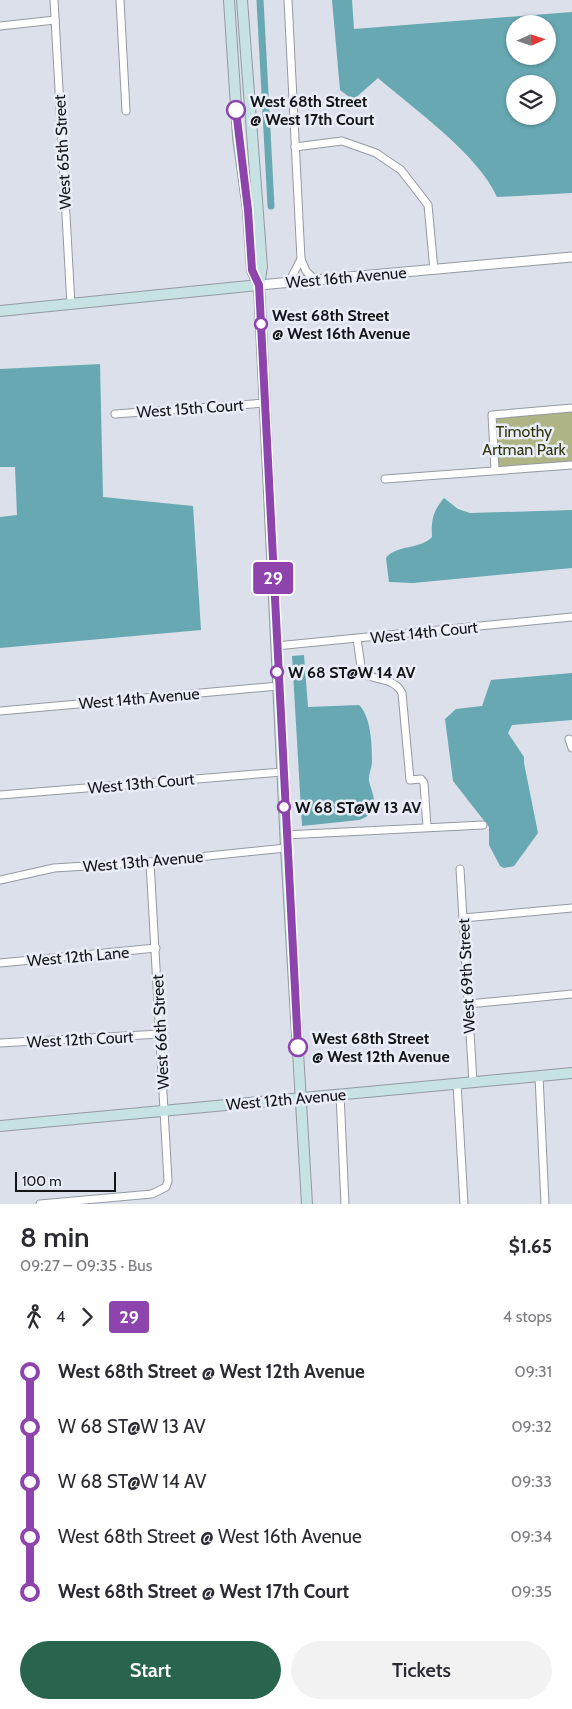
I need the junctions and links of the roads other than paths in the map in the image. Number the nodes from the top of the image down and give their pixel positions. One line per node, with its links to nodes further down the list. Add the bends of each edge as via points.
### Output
1 (54, 0): 6 (street, West 65th Street)
2 (120, 0): 8 (street)
3 (229, 0): 15 (main road, via 238,137 252,270)
4 (242, 0): 15 (main road, via 262,268)
5 (288, 0): 9 (street)
6 (55, 20): 7 (street); 16 (street, West 65th Street)
7 (0, 26)
8 (126, 111)
9 (295, 146): 11 (street); 12 (street, via 342,141 376,153 401,170 428,205)
10 (572, 256): 12 (street, West 16th Avenue)
11 (301, 259): 13 (street); 14 (street)
12 (434, 270): 13 (street, West 16th Avenue)
13 (315, 280): 14 (street, West 16th Avenue)
14 (289, 282): 15 (street, West 16th Avenue)
15 (259, 285): 16 (main road, West 16th Avenue); 18 (main road)
16 (71, 305): 17 (main road, West 16th Avenue)
17 (0, 311)
18 (265, 402): 20 (street, West 15th Court); 26 (main road)
19 (572, 408): 22 (street, via 492,415)
20 (115, 414)
21 (572, 465): 22 (street)
22 (495, 470): 23 (street)
23 (385, 479)
24 (572, 617): 25 (street, West 14th Court)
25 (357, 639): 26 (street, West 14th Court); 34 (street, via 362,673 393,682 402,694 410,780 424,783)
26 (276, 646): 27 (main road)
27 (278, 686): 28 (street, West 14th Avenue); 31 (main road)
28 (0, 711)
29 (569, 739): 30 (street)
30 (572, 748)
31 (282, 772): 32 (street, West 13th Court); 35 (main road)
32 (0, 795)
33 (483, 825): 34 (street)
34 (427, 827): 35 (street)
35 (285, 835): 36 (main road)
36 (286, 848): 37 (street, West 13th Avenue); 53 (main road)
37 (150, 862): 39 (street, West 13th Avenue, via 54,868); 42 (street, West 66th Street)
38 (460, 869): 41 (street, West 69th Street)
39 (0, 880)
40 (572, 908): 41 (street)
41 (463, 918): 45 (street, West 69th Street)
42 (156, 948): 43 (street, West 12th Lane); 46 (street, West 66th Street)
43 (0, 963)
44 (572, 994): 45 (street)
45 (468, 1004): 50 (street, West 69th Street)
46 (160, 1034): 47 (street, West 12th Court); 54 (street, West 66th Street)
47 (0, 1043)
48 (572, 1073): 49 (main road, West 12th Avenue)
49 (539, 1076): 50 (main road, West 12th Avenue); 60 (street)
50 (473, 1082): 51 (main road, West 12th Avenue)
51 (457, 1083): 52 (main road, West 12th Avenue); 59 (street)
52 (340, 1094): 53 (main road, West 12th Avenue); 58 (street)
53 (301, 1098): 54 (main road, West 12th Avenue); 57 (main road)
54 (164, 1110): 55 (main road, West 12th Avenue); 56 (street, West 66th Street, via 166,1187 152,1194)
55 (0, 1126)
56 (40, 1204)
57 (307, 1204)
58 (345, 1204)
59 (464, 1204)
60 (545, 1204)

